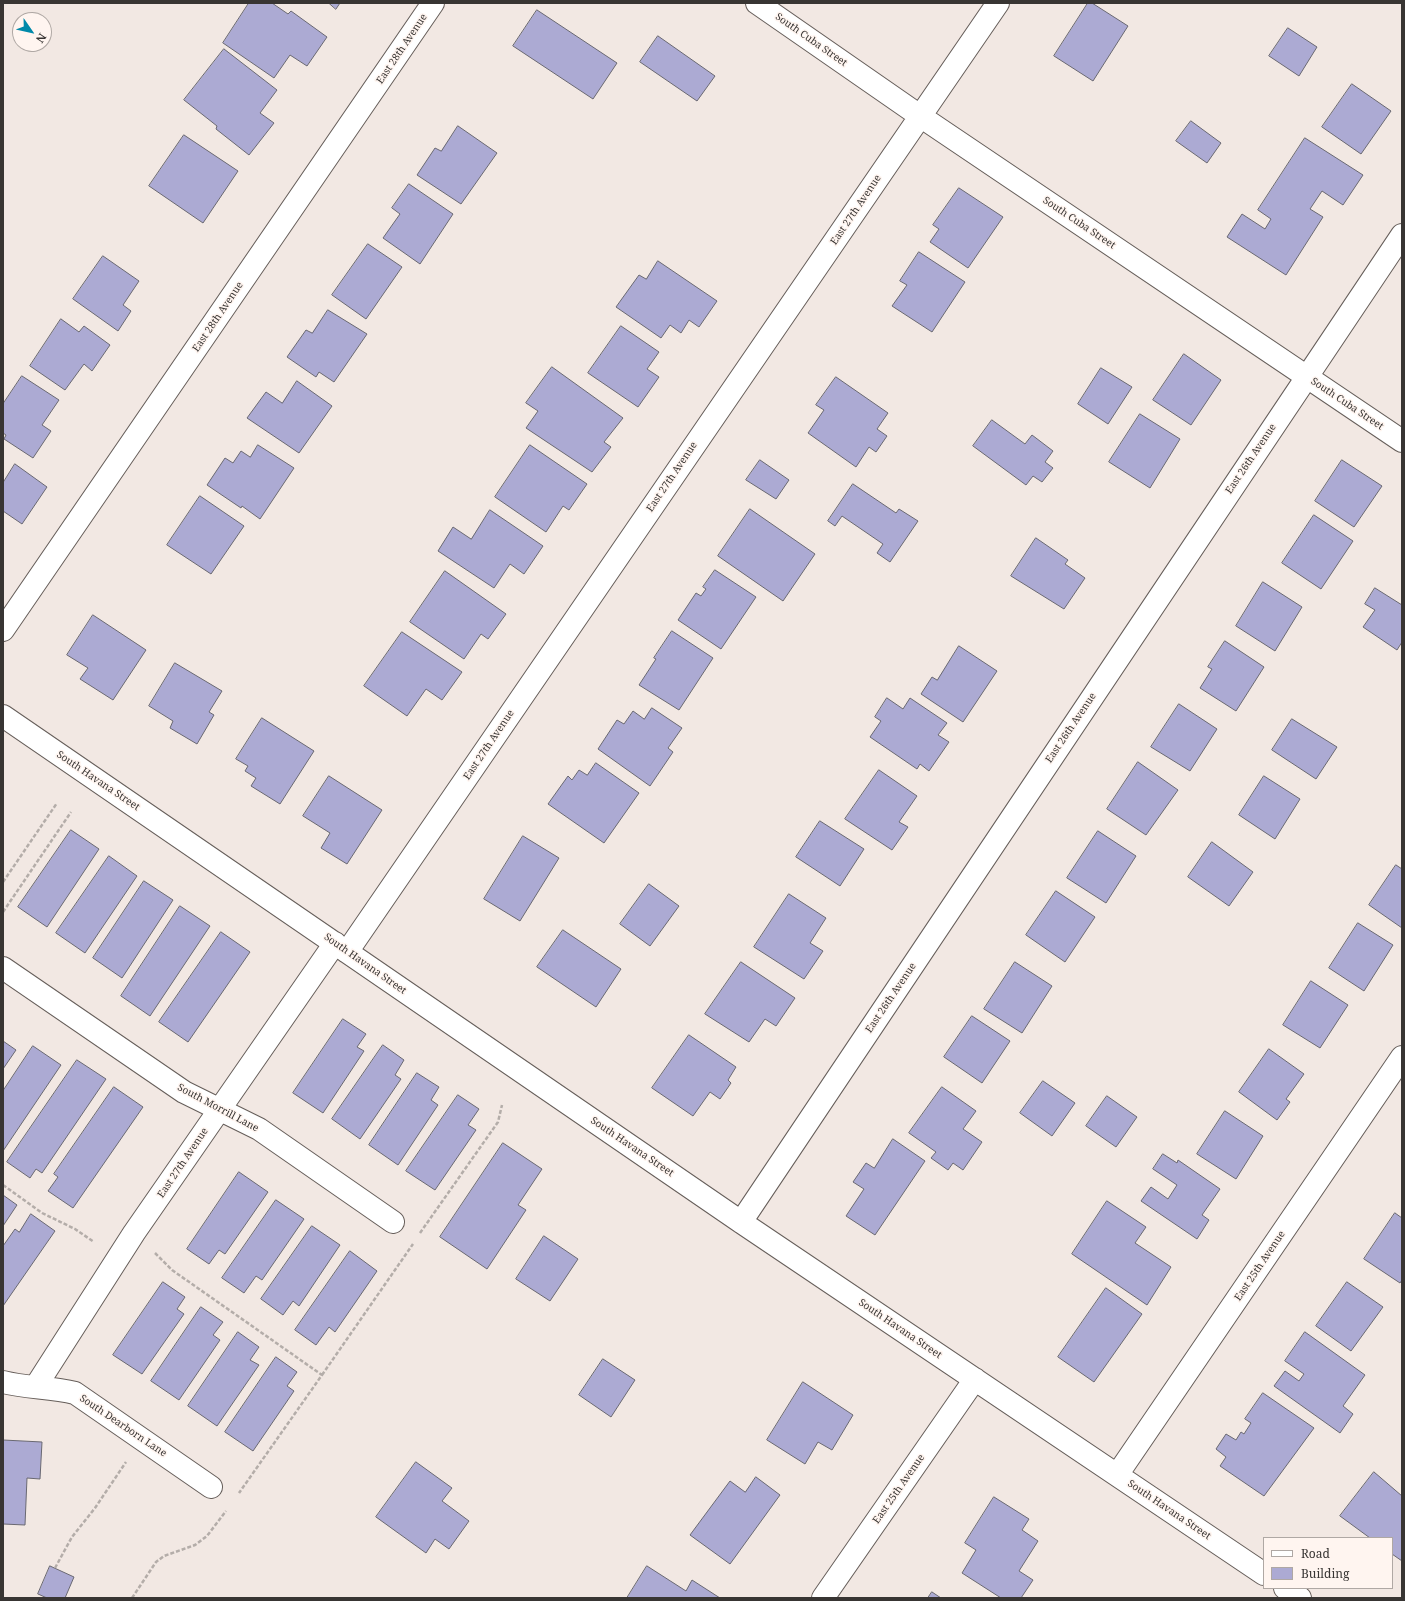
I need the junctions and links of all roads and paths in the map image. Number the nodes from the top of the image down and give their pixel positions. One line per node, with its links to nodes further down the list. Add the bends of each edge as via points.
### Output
1 (433, 3): 8 (street, East 28th Avenue)
2 (756, 3): 4 (street, South Cuba Street)
3 (998, 3): 4 (street, East 27th Avenue)
4 (920, 116): 6 (street, South Cuba Street); 14 (street, East 27th Avenue)
5 (1402, 235): 6 (street, East 26th Avenue)
6 (1306, 376): 7 (street, South Cuba Street); 20 (street, East 26th Avenue)
7 (1402, 441)
8 (3, 630)
9 (3, 716): 14 (street, South Havana Street)
10 (57, 803): 12 (path)
11 (71, 812): 13 (path)
12 (3, 882)
13 (3, 912)
14 (341, 947): 17 (street, East 27th Avenue); 20 (street, South Havana Street)
15 (3, 968): 17 (street, South Morrill Lane, via 184,1092)
16 (1402, 1057): 27 (street, East 25th Avenue)
17 (220, 1108): 19 (street, South Morrill Lane, via 259,1129); 21 (street, East 27th Avenue)
18 (3, 1186): 22 (path, via 42,1213 75,1229)
19 (393, 1222)
20 (741, 1222): 23 (street, South Havana Street)
21 (134, 1233): 22 (street, East 27th Avenue); 29 (path, via 172,1270 322,1375)
22 (117, 1259): 25 (street, East 27th Avenue)
23 (975, 1379): 27 (street, South Havana Street); 35 (street, East 25th Avenue)
24 (3, 1382): 25 (street, South Dearborn Lane)
25 (36, 1386): 26 (street, South Dearborn Lane, via 75,1393)
26 (142, 1438): 28 (street, South Dearborn Lane); 31 (path, via 95,1508 72,1537)
27 (1117, 1475): 32 (street, South Havana Street)
28 (211, 1486)
29 (237, 1495)
30 (229, 1508): 34 (path, via 207,1536 156,1562)
31 (55, 1568)
32 (1263, 1573)
33 (1286, 1589): 36 (street)
34 (132, 1598)
35 (822, 1598)
36 (1300, 1598)

